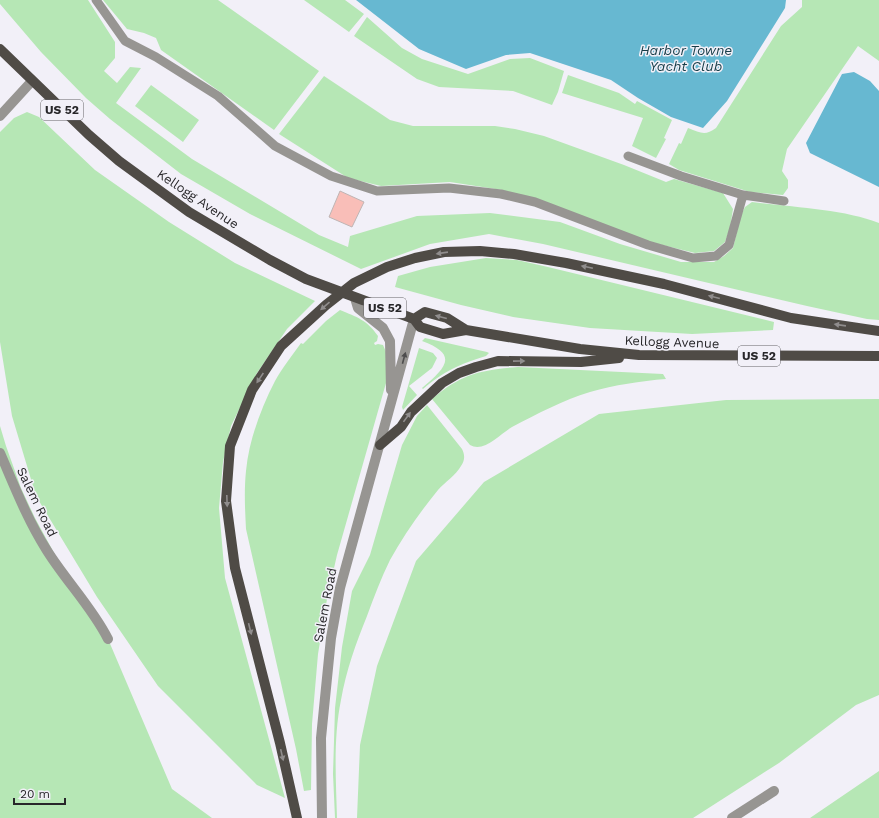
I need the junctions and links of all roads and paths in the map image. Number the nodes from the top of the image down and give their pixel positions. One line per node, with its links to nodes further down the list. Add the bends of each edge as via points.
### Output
1 (96, 0): 6 (lane, via 125,41 156,57 218,96 275,146 331,176 377,191 449,188 501,194 535,202 648,245 693,258 716,256 729,245)
2 (0, 49): 3 (main road, Kellogg Avenue / US 52)
3 (32, 81): 4 (street); 8 (main road, Kellogg Avenue / US 52, via 119,161 189,212 306,279)
4 (0, 116)
5 (628, 156): 6 (lane)
6 (743, 195): 7 (lane)
7 (784, 201)
8 (355, 298): 9 (main road, Kellogg Avenue / US 52); 14 (street, Salem Road, via 358,308 383,328 390,341)
9 (414, 319): 10 (main road, Kellogg Avenue / US 52, via 420,327 443,334); 10 (main road, Kellogg Avenue / US 52, one-way to 9, via 447,318 425,312); 14 (street, Salem Road, one-way to 9)
10 (466, 330): 12 (main road, Kellogg Avenue / US 52, via 580,349)
11 (879, 331): 19 (main road, one-way to 19, via 791,318 664,284 566,263 480,251 444,252 387,267 354,283 326,305 281,346 252,390 230,446 226,501 235,568)
12 (639, 355): 13 (main road, Kellogg Avenue / US 52); 15 (main road, one-way to 12, via 442,383 476,366 498,361 581,362)
13 (879, 356)
14 (392, 402): 15 (street, Salem Road)
15 (380, 445): 20 (street, Salem Road, via 340,588 331,638 320,738)
16 (0, 453): 17 (street, Salem Road, via 45,548 101,625)
17 (108, 639)
18 (774, 791): 21 (street)
19 (297, 818)
20 (322, 818)
21 (732, 818)

